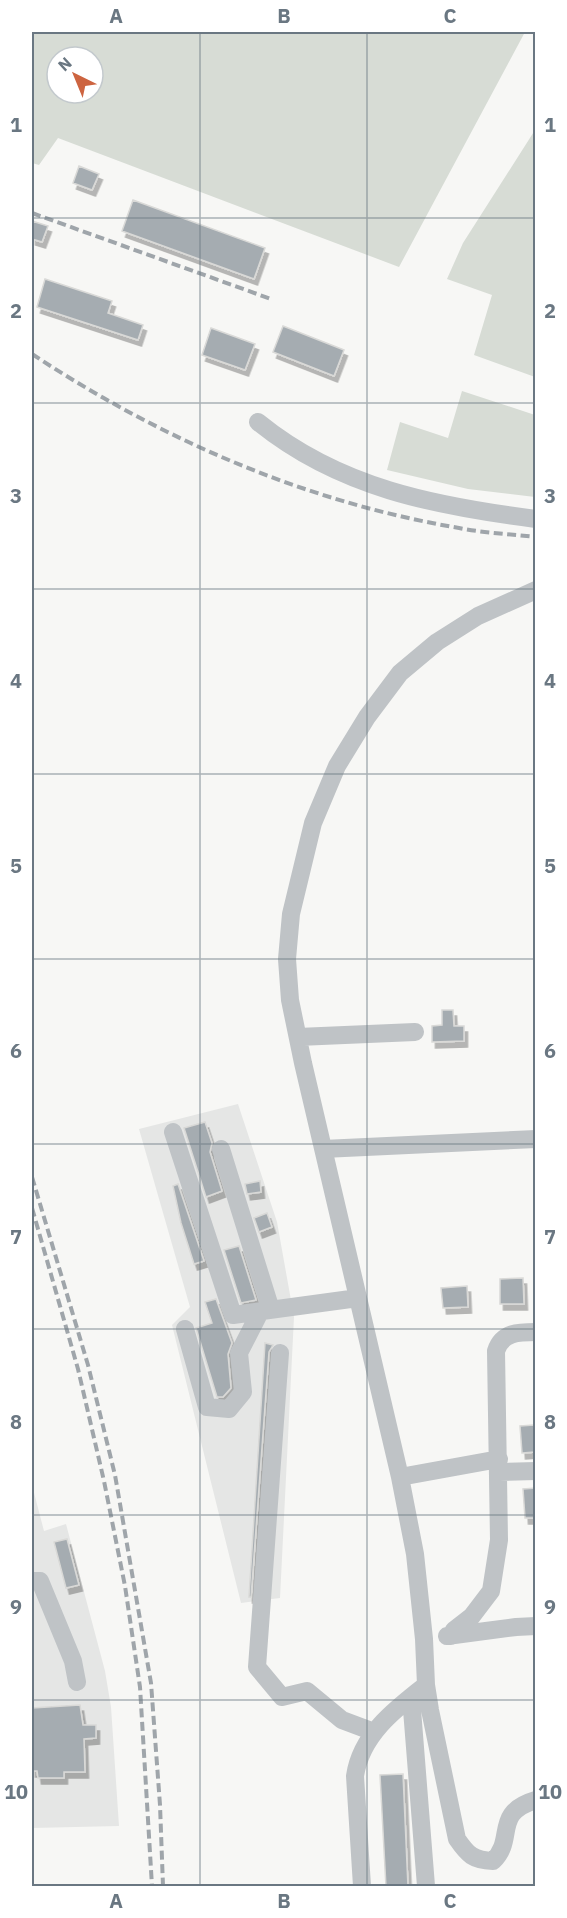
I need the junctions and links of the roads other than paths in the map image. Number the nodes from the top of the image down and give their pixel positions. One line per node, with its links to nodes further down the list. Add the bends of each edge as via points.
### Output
1 (258, 422): 2 (street, via 307,456 404,496)
2 (536, 519)
3 (536, 590): 5 (street, via 478,616 437,642 400,673 337,766 313,823 291,914 287,959)
4 (415, 1032): 5 (street)
5 (298, 1037): 9 (street)
6 (173, 1132): 11 (street, via 232,1315)
7 (536, 1139): 9 (street)
8 (221, 1149): 11 (street)
9 (323, 1149): 10 (street)
10 (358, 1298): 11 (street); 17 (street)
11 (266, 1311): 12 (street, via 239,1353 243,1392 229,1409 207,1407)
12 (185, 1329)
13 (536, 1332): 15 (street, via 515,1333 503,1339 496,1351)
14 (280, 1353): 25 (street, via 257,1667 282,1697 307,1691 342,1720)
15 (499, 1465): 16 (street); 17 (street); 20 (street, via 499,1540 491,1591)
16 (536, 1471)
17 (400, 1477): 21 (street, via 415,1554)
18 (32, 1581): 22 (street, via 40,1581 74,1661)
19 (536, 1626): 20 (street)
20 (451, 1636): 21 (street)
21 (424, 1639): 23 (street)
22 (77, 1682)
23 (426, 1685): 24 (street); 26 (street, via 457,1839 465,1851 477,1860 493,1862 501,1853 509,1817)
24 (411, 1696): 25 (street); 28 (street)
25 (374, 1732): 27 (street, via 358,1759 355,1776)
26 (528, 1803)
27 (362, 1887)
28 (426, 1887)

